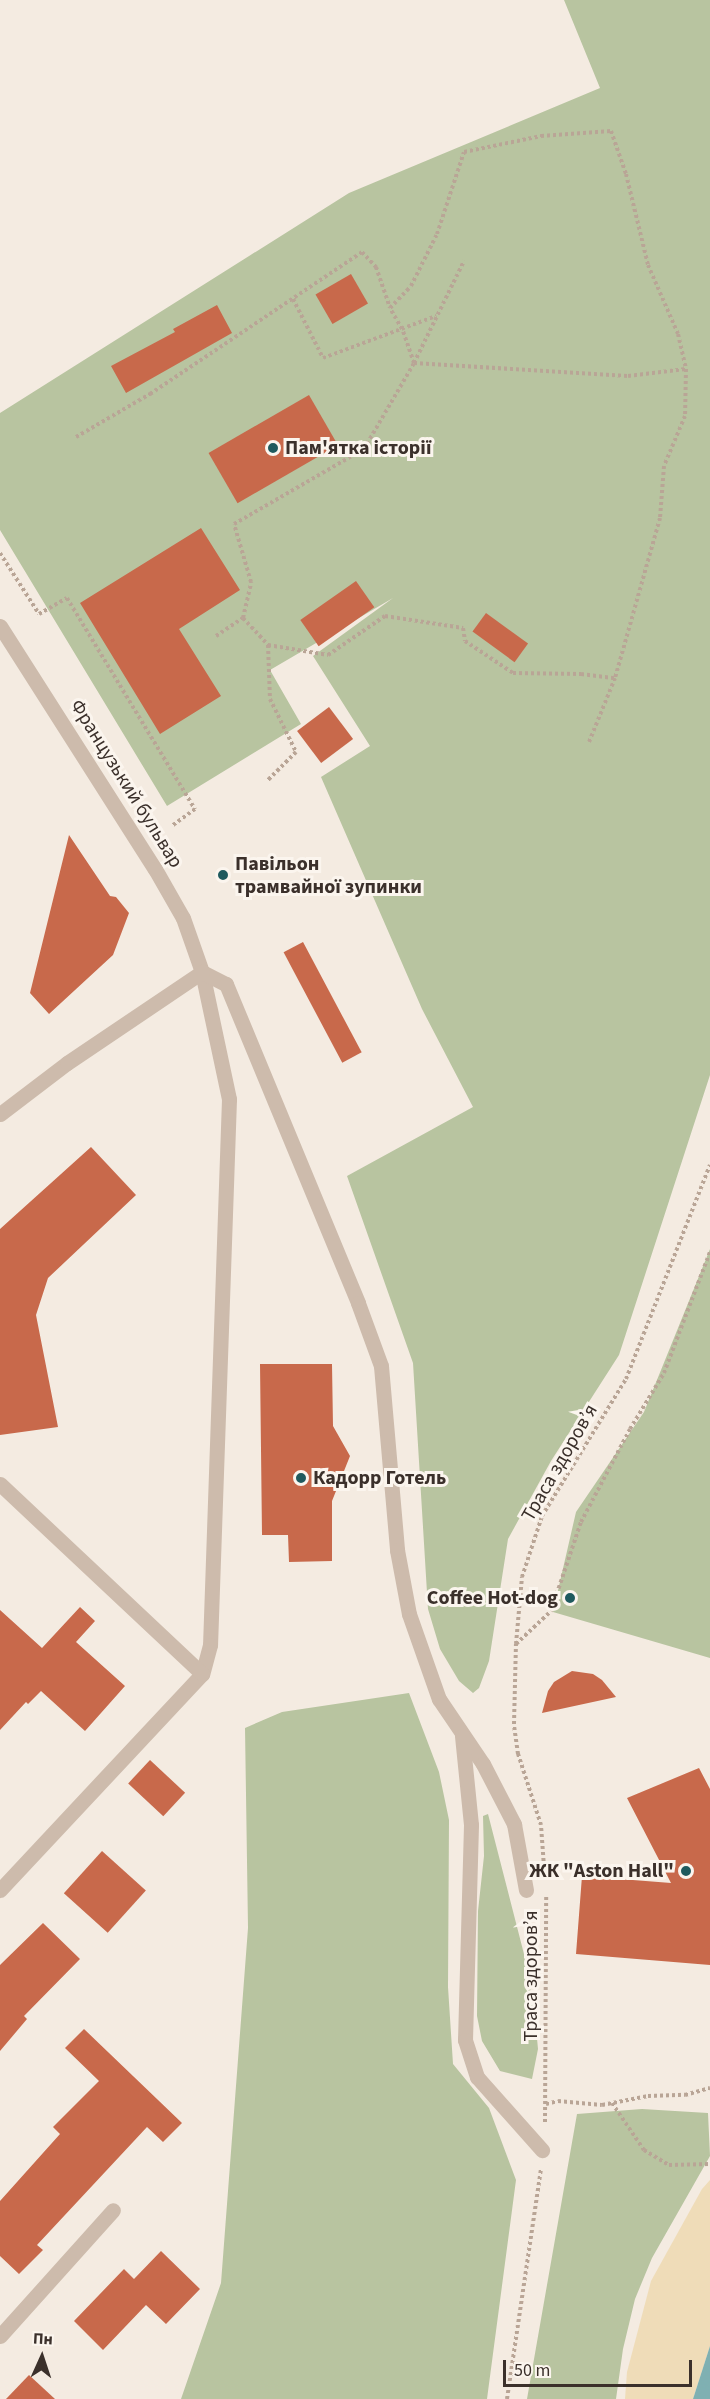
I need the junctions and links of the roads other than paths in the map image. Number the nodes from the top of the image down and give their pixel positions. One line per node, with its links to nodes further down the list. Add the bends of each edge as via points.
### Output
1 (0, 626): 2 (street, Французький бульвар, via 155,869 183,918)
2 (202, 972): 3 (street, via 67,1063); 5 (street, Французький бульвар, via 228,1099 210,1645); 6 (street, via 226,984 381,1366 397,1550 409,1614 439,1699)
3 (0, 1114)
4 (0, 1484): 5 (street)
5 (202, 1674): 7 (street)
6 (462, 1733): 8 (street, via 514,1824); 9 (street, via 471,1825 465,2040 477,2076)
7 (0, 1890)
8 (526, 1890)
9 (542, 2150)
10 (113, 2210): 11 (street)
11 (0, 2336)

